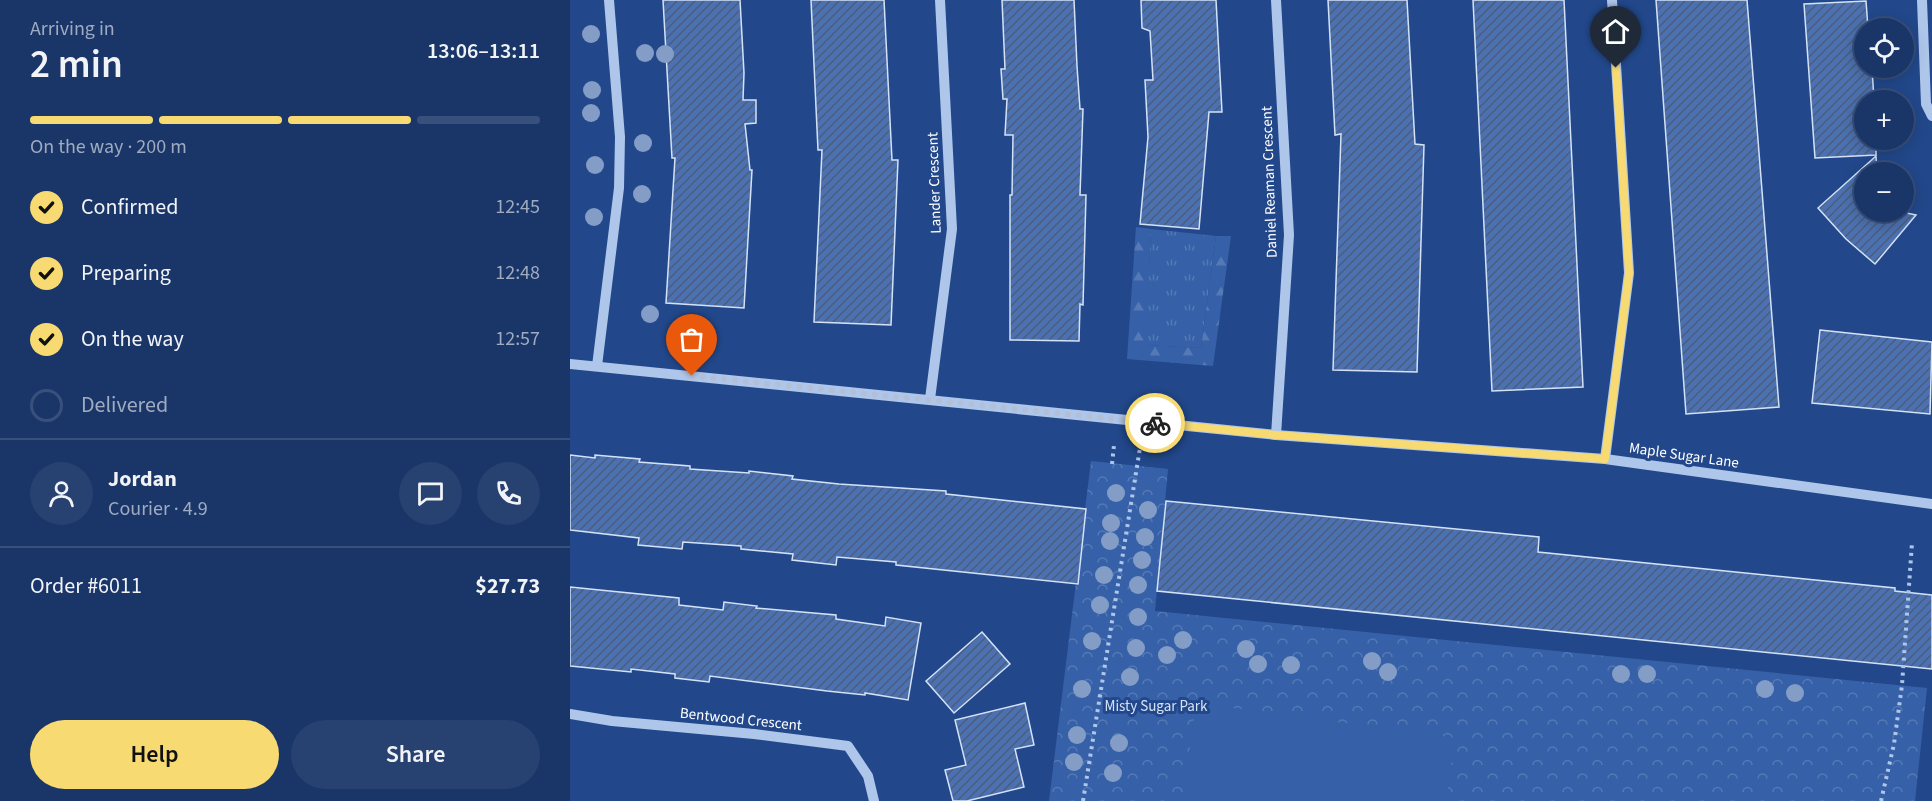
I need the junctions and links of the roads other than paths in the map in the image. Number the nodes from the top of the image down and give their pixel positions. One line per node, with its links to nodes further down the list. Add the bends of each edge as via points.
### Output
1 (609, 0): 8 (street, via 620,137 619,188)
2 (940, 0): 9 (street, Lander Crescent, via 952,229)
3 (1276, 0): 10 (street, Daniel Reaman Crescent, via 1288,232)
4 (1612, 0): 11 (street, via 1629,273)
5 (1922, 0): 6 (street, via 1926,104)
6 (1932, 116)
7 (570, 364): 8 (street, Maple Sugar Lane)
8 (597, 366): 9 (street, Maple Sugar Lane)
9 (930, 399): 10 (street, Maple Sugar Lane)
10 (1276, 435): 11 (street, Maple Sugar Lane)
11 (1605, 459): 12 (street, Maple Sugar Lane)
12 (1932, 504)
13 (570, 714): 14 (street, Bentwood Crescent, via 848,746 868,776)
14 (874, 801)

